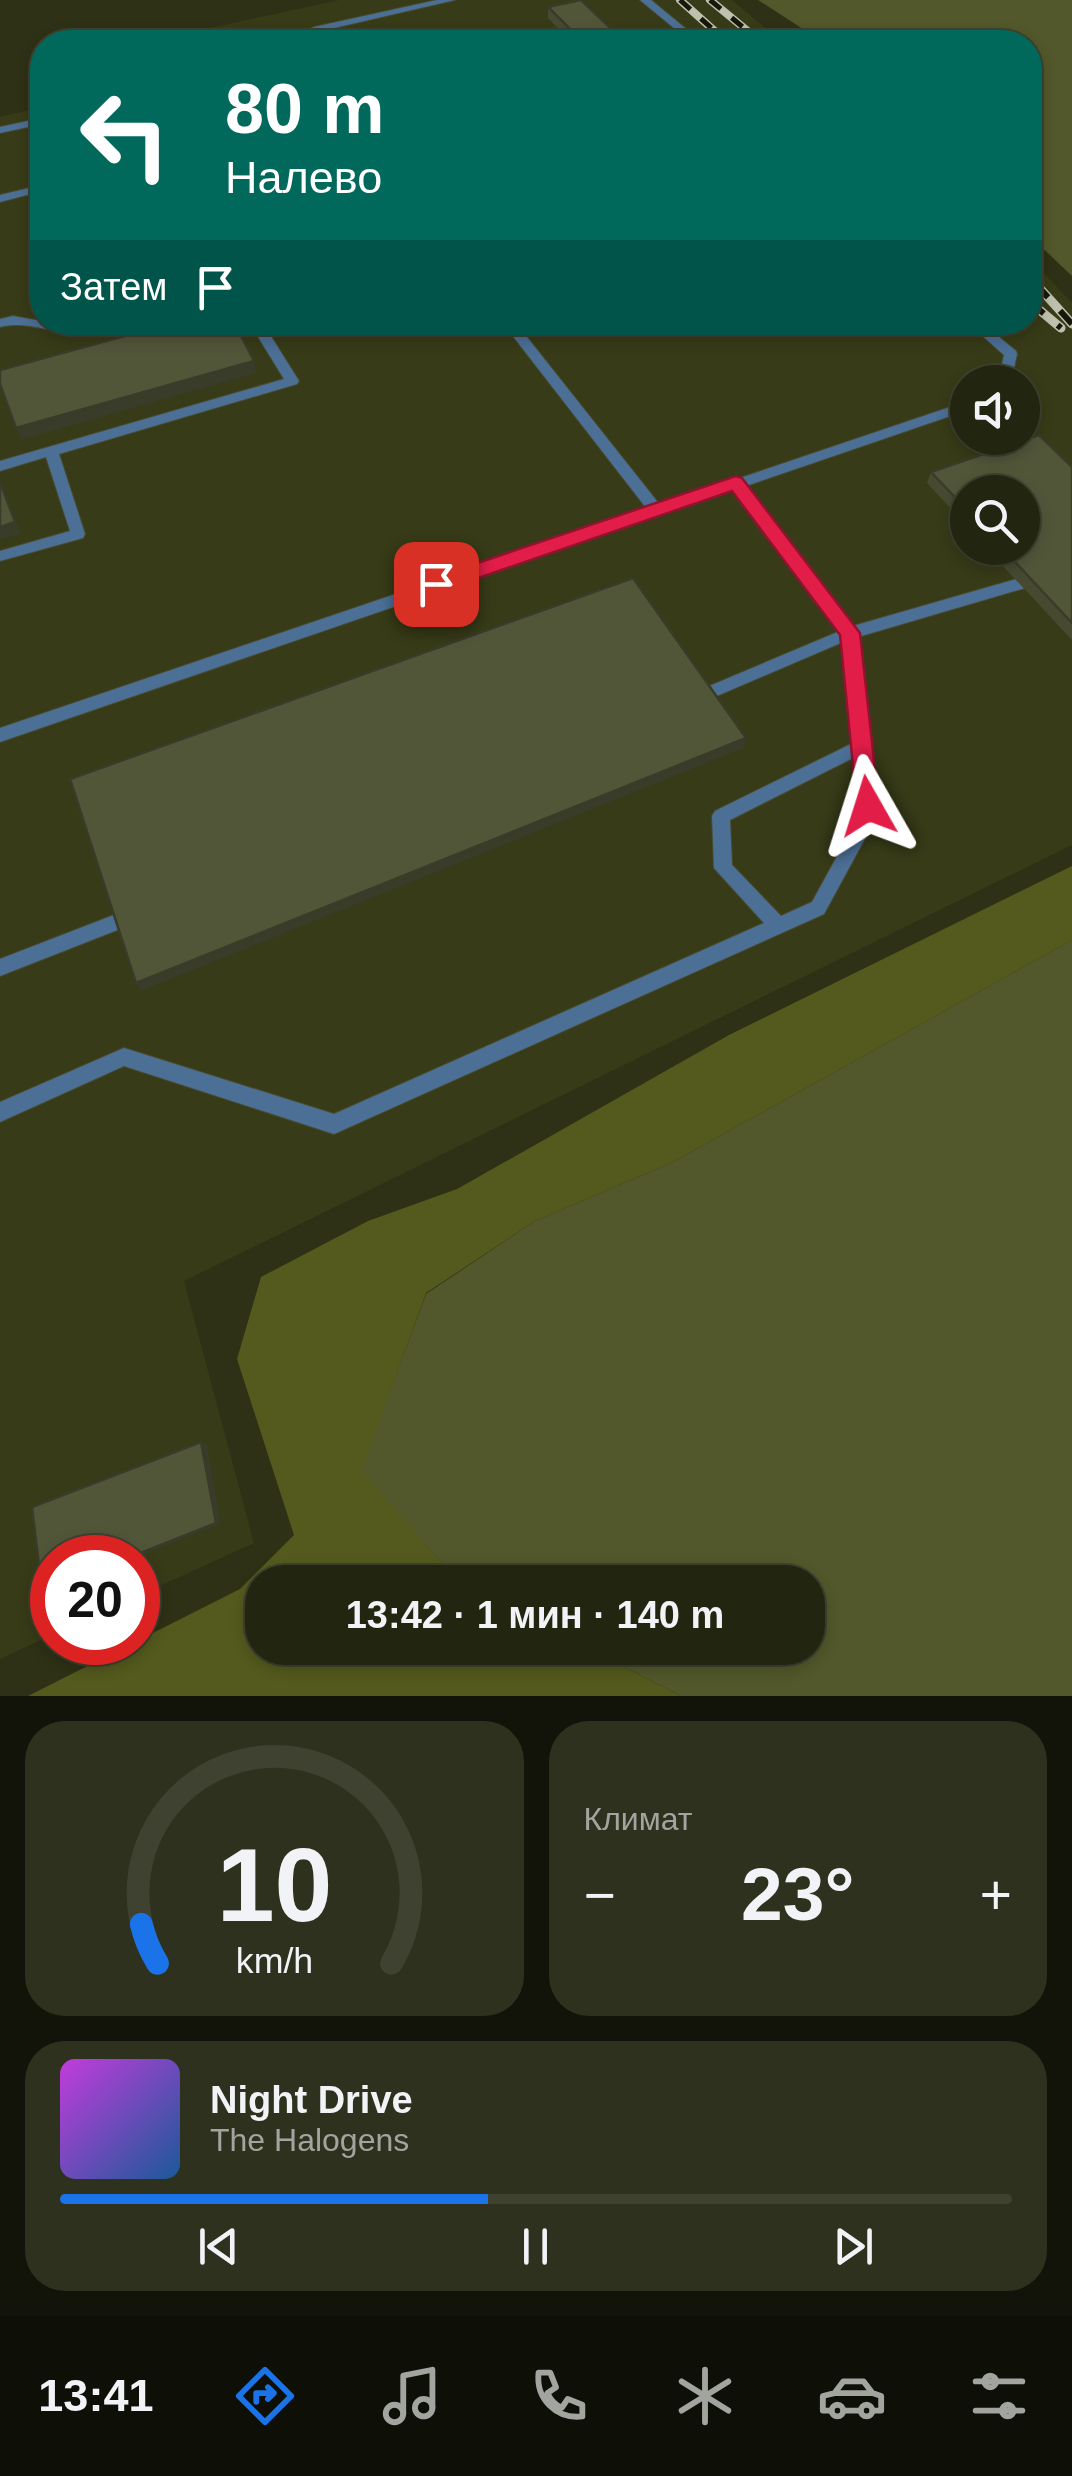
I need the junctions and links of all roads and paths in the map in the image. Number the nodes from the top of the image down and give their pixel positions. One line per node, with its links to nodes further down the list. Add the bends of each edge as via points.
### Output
1 (450, 0): 3 (lane)
2 (646, 0): 4 (lane)
3 (316, 30)
4 (682, 30)
5 (30, 123): 6 (lane)
6 (0, 130)
7 (30, 191): 8 (lane)
8 (0, 199)
9 (0, 322): 10 (lane)
10 (30, 323)
11 (264, 335): 16 (lane, via 292,380)
12 (518, 335): 19 (lane)
13 (988, 335): 14 (lane, via 1011,354)
14 (1009, 365)
15 (950, 411): 18 (lane)
16 (52, 451): 17 (lane); 20 (lane, via 78,534)
17 (0, 466)
18 (736, 482): 19 (lane); 22 (lane)
19 (654, 509): 24 (lane)
20 (0, 556)
21 (1020, 584): 22 (lane)
22 (850, 633): 23 (lane); 25 (lane)
23 (706, 694)
24 (0, 735)
25 (862, 746): 27 (lane, via 868,806 858,833 818,908); 27 (lane, via 721,816 723,868)
26 (119, 921): 28 (lane)
27 (778, 926): 29 (lane, via 334,1124 124,1057)
28 (0, 968)
29 (0, 1112)

